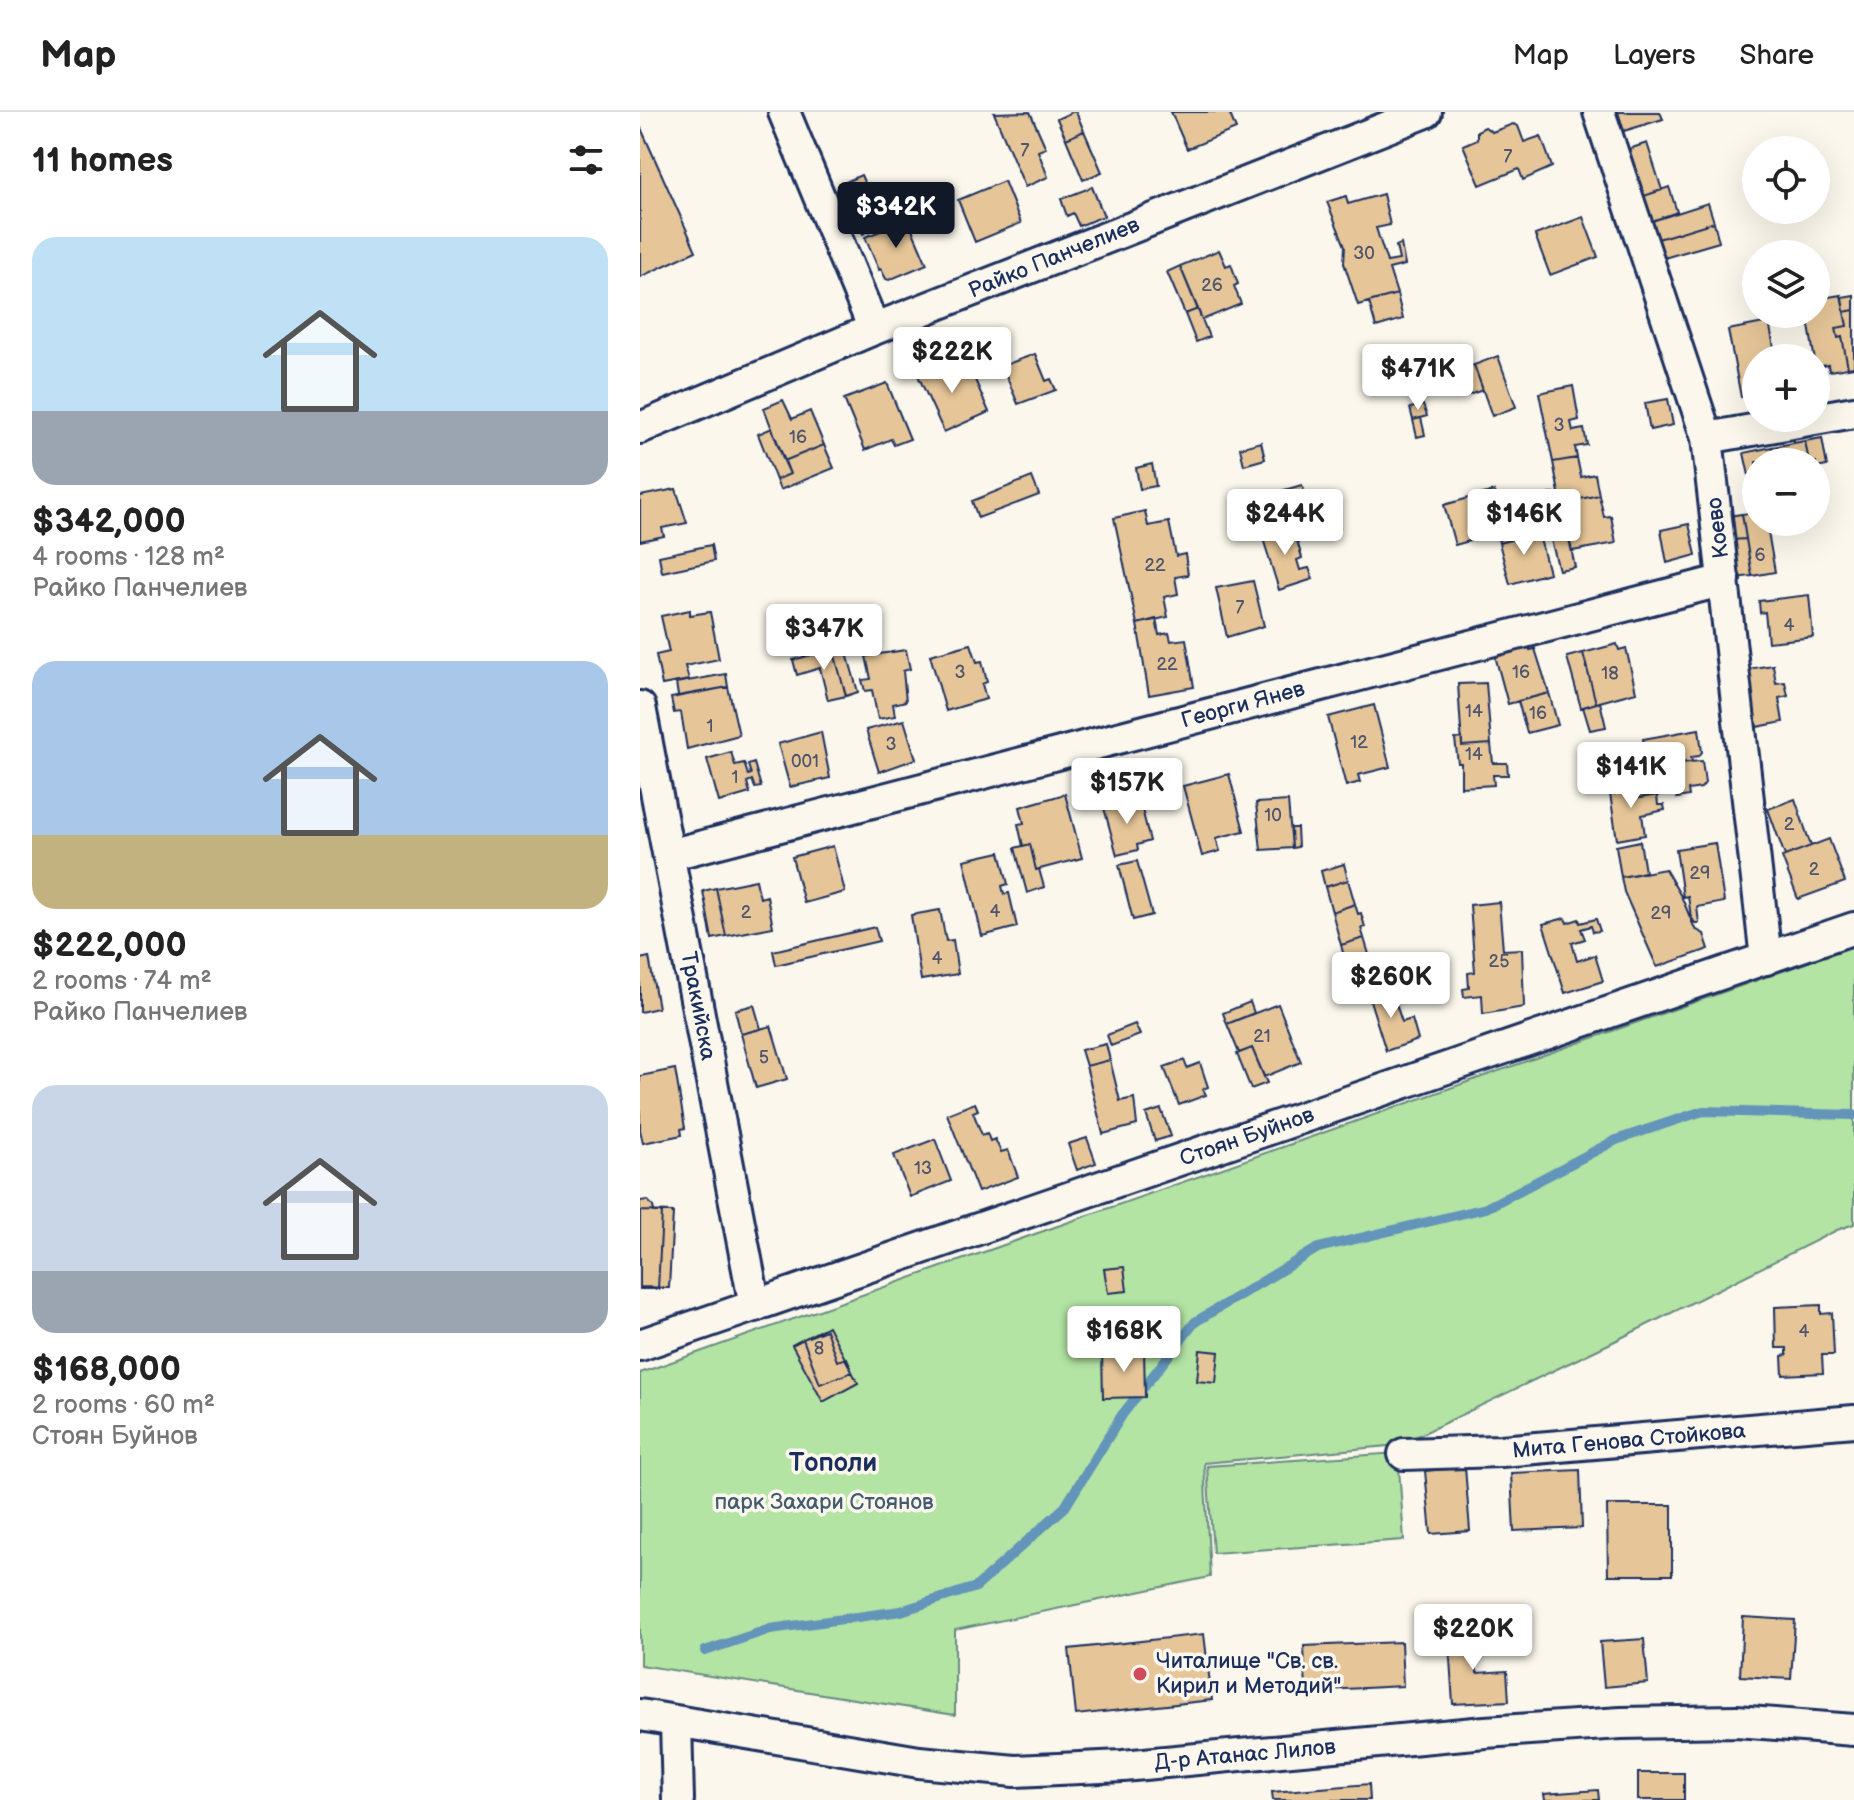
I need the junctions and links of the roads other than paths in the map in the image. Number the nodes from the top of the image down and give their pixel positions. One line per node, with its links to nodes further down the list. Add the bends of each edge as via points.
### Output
1 (784, 112): 4 (street)
2 (1426, 112): 4 (street, Райко Панчелиев)
3 (1599, 112): 7 (street, Коево)
4 (874, 329): 6 (street, Райко Панчелиев)
5 (1854, 412): 7 (street)
6 (640, 428)
7 (1707, 438): 8 (street, Коево)
8 (1724, 580): 10 (street, Георги Янев); 12 (street, Коево)
9 (640, 707): 10 (street, Тракийска)
10 (669, 855): 13 (street, Тракийска)
11 (1854, 928): 12 (street, Стоян Буйнов)
12 (1766, 959): 13 (street, Стоян Буйнов)
13 (755, 1306): 14 (street, Стоян Буйнов)
14 (640, 1345)
15 (1854, 1421): 16 (street, Мита Генова Стойкова, via 1501,1451)
16 (1404, 1454)
17 (640, 1715): 18 (street, Д-р Атанас Лилов)
18 (676, 1722): 19 (street, Д-р Атанас Лилов, via 919,1762 1015,1771 1621,1723 1736,1721); 20 (street)
19 (1854, 1730)
20 (678, 1800)

